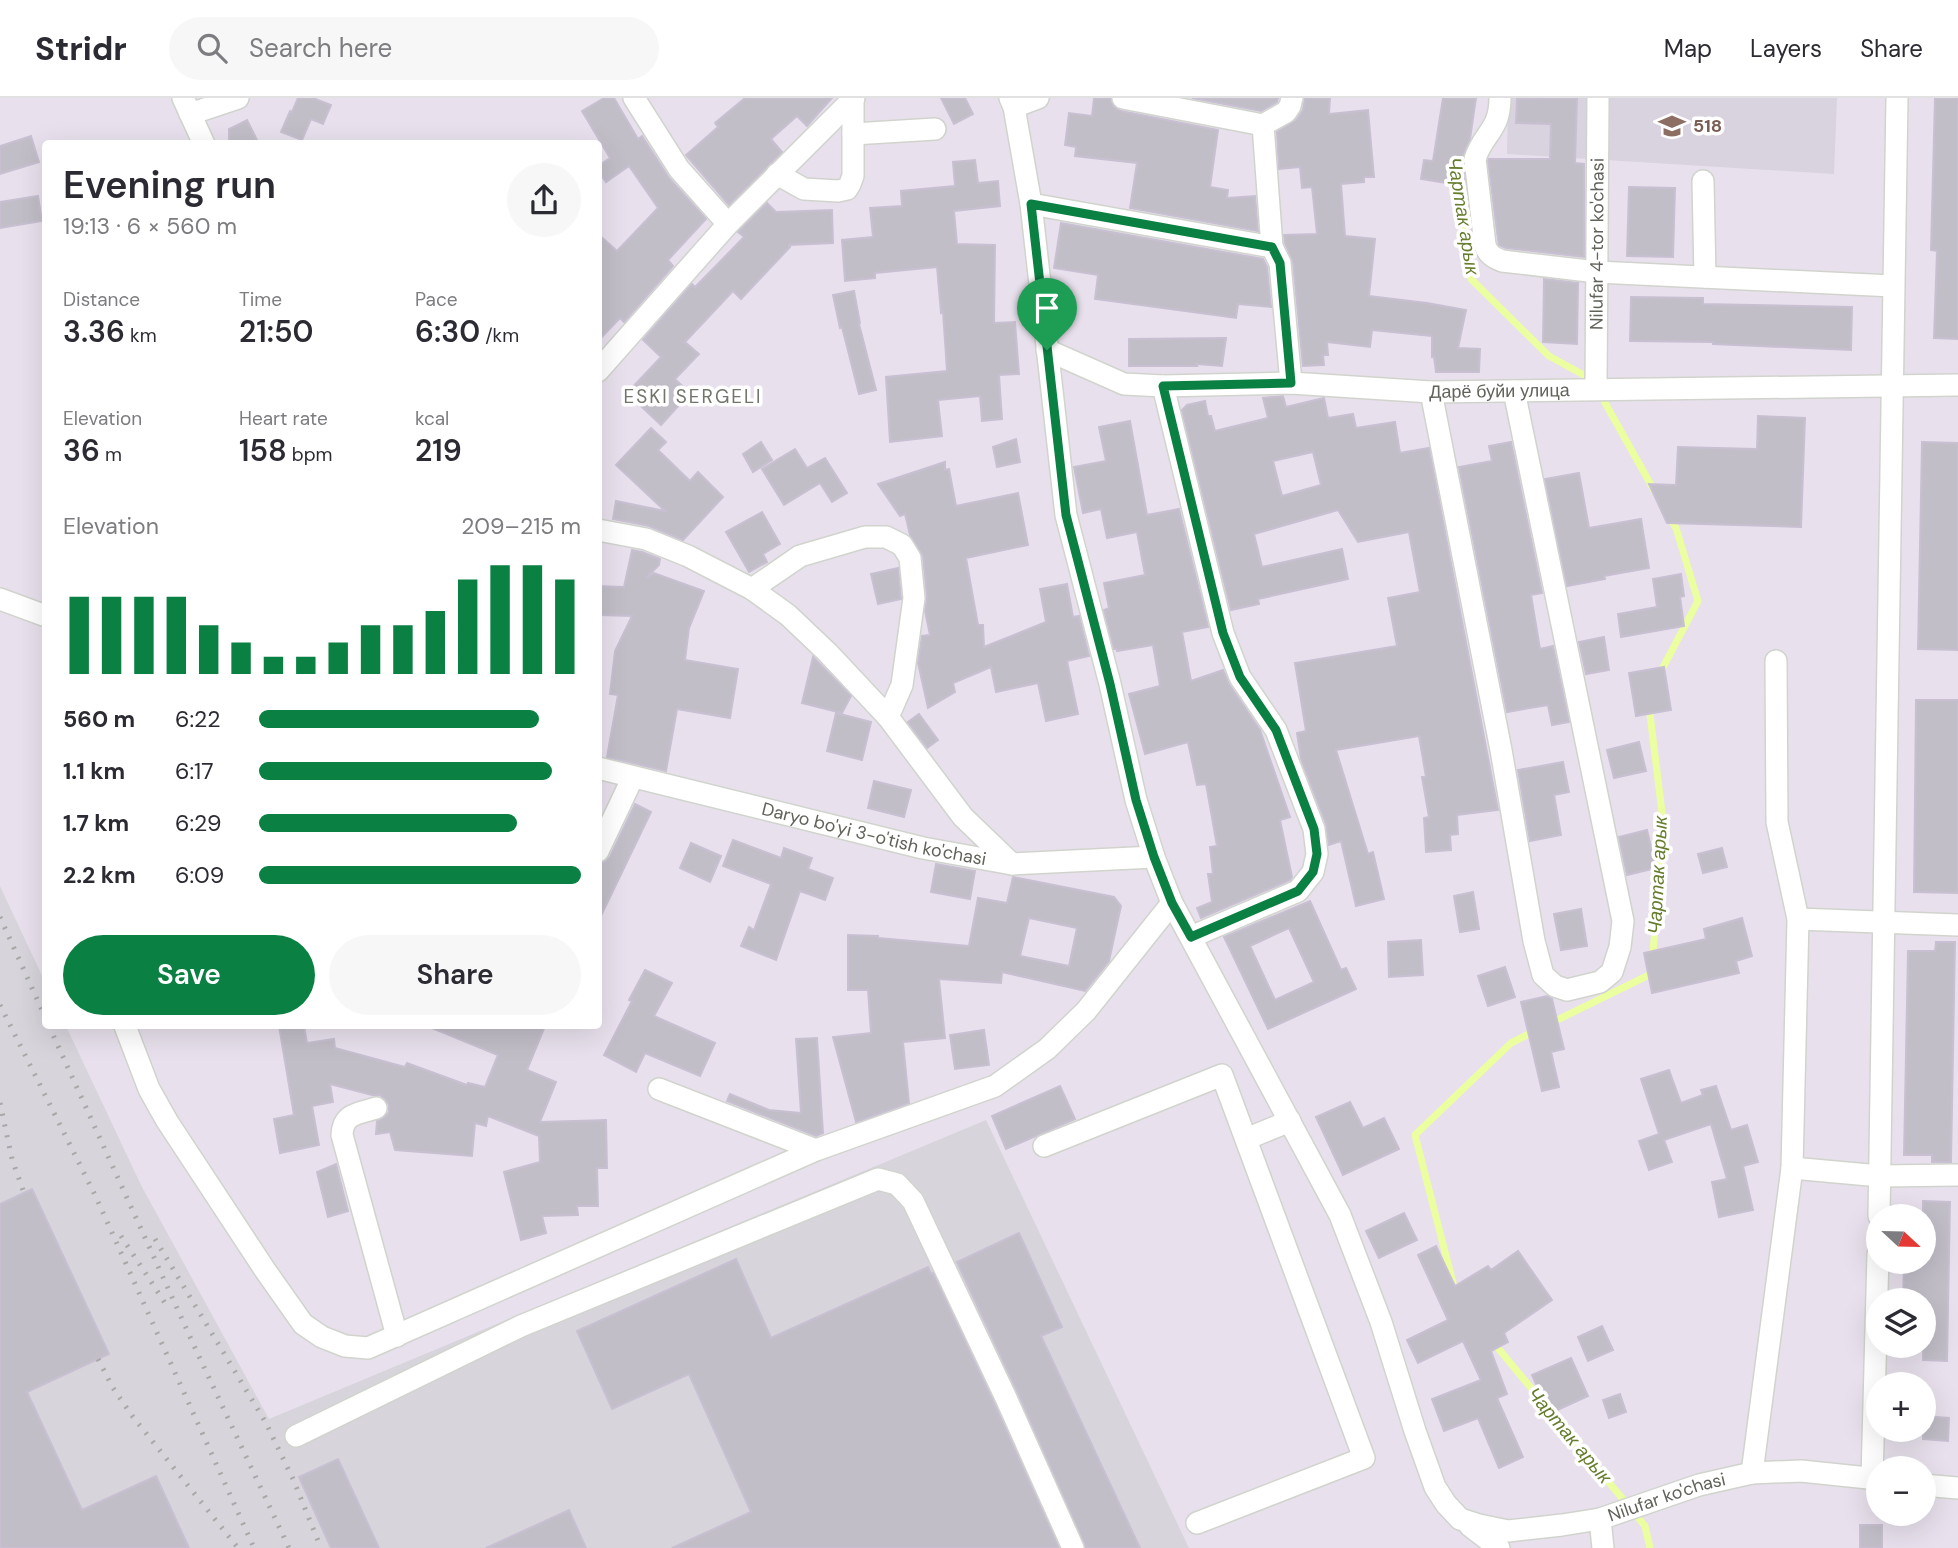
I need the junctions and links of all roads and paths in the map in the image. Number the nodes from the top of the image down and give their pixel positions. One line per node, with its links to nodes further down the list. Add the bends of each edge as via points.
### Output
1 (238, 98): 11 (street)
2 (634, 98): 19 (street, via 679,169)
3 (854, 98): 14 (street); 16 (street)
4 (1038, 98): 10 (street)
5 (1123, 98): 12 (street)
6 (1292, 98): 12 (street, via 1286,113)
7 (1500, 98): 21 (street, via 1500,114 1475,159 1488,253 1502,261)
8 (1598, 98): 21 (street, Nilufar 4-tor ko'chasi)
9 (1897, 98): 23 (street)
10 (1012, 103): 18 (street)
11 (187, 106): 15 (street)
12 (1263, 125): 20 (street)
13 (935, 129): 14 (street)
14 (853, 134): 16 (street, via 852,176 847,189 804,190)
15 (202, 140)
16 (777, 174): 19 (street)
17 (1703, 181): 22 (street)
18 (1031, 204): 20 (street); 24 (street)
19 (728, 223): 25 (street)
20 (1272, 247): 26 (street, via 1280,263)
21 (1597, 272): 22 (street); 30 (street, Nilufar 4-tor ko'chasi)
22 (1705, 277): 23 (street)
23 (1893, 286): 29 (street)
24 (1047, 350): 28 (street, Дарё буйи улица, via 1124,384); 42 (street, via 1066,515)
25 (602, 366)
26 (1291, 383): 28 (street, Дарё буйи улица); 32 (street, Дарё буйи улица)
27 (1958, 385): 29 (street, Дарё буйи улица)
28 (1163, 386): 48 (street, via 1223,633 1240,677 1276,730 1314,829 1317,854 1313,872 1298,891)
29 (1891, 386): 30 (street, Дарё буйи улица); 46 (street)
30 (1597, 389): 31 (street, Дарё буйи улица)
31 (1514, 391): 32 (street, Дарё буйи улица); 32 (street, via 1623,920 1612,972 1600,982 1567,990 1544,975 1534,941)
32 (1431, 392)
33 (602, 531): 34 (street, via 646,539 688,555)
34 (752, 589): 38 (street, via 788,615); 38 (street, via 800,556 865,537 886,537 902,545 910,558 914,598 902,685)
35 (0, 599): 36 (street)
36 (42, 615)
37 (1776, 661): 45 (street, via 1777,822)
38 (888, 717): 43 (street, via 963,817)
39 (602, 769): 40 (street, Daryo bo'yi 3-o'tish ko'chasi)
40 (633, 777): 41 (street); 43 (street, Daryo bo'yi 3-o'tish ko'chasi, via 923,849)
41 (602, 843)
42 (1154, 857): 43 (street, Daryo bo'yi 3-o'tish ko'chasi); 44 (street)
43 (1012, 864)
44 (1172, 903): 48 (street); 55 (street, via 1086,1012 1047,1049 995,1086)
45 (1798, 919): 46 (street); 56 (street)
46 (1886, 923): 47 (street); 58 (street)
47 (1958, 925)
48 (1191, 937): 52 (street)
49 (126, 1029): 61 (street, via 167,1121 303,1324 345,1346 368,1348)
50 (659, 1089): 55 (street)
51 (376, 1108): 61 (street, via 346,1119 342,1135)
52 (1290, 1121): 53 (street); 68 (street, via 1340,1215 1435,1487)
53 (1246, 1139): 54 (street, via 1222,1076); 70 (street, via 1364,1458)
54 (1044, 1146)
55 (816, 1150): 61 (street)
56 (1792, 1168): 58 (street); 64 (street)
57 (1958, 1175): 58 (street)
58 (1880, 1176): 59 (street)
59 (1879, 1204)
60 (1878, 1274): 63 (street)
61 (397, 1336)
62 (296, 1436): 71 (street, via 521,1326 878,1179 897,1184 913,1201)
63 (1875, 1456)
64 (1752, 1473): 65 (street, Nilufar ko'chasi, via 1801,1471); 69 (street, Nilufar ko'chasi, via 1699,1485)
65 (1866, 1478)
66 (1936, 1486): 67 (street)
67 (1958, 1488)
68 (1460, 1519): 69 (street, Nilufar ko'chasi, via 1508,1531); 72 (street)
69 (1600, 1519): 73 (street)
70 (1197, 1523)
71 (1073, 1548)
72 (1499, 1548)
73 (1603, 1548)

